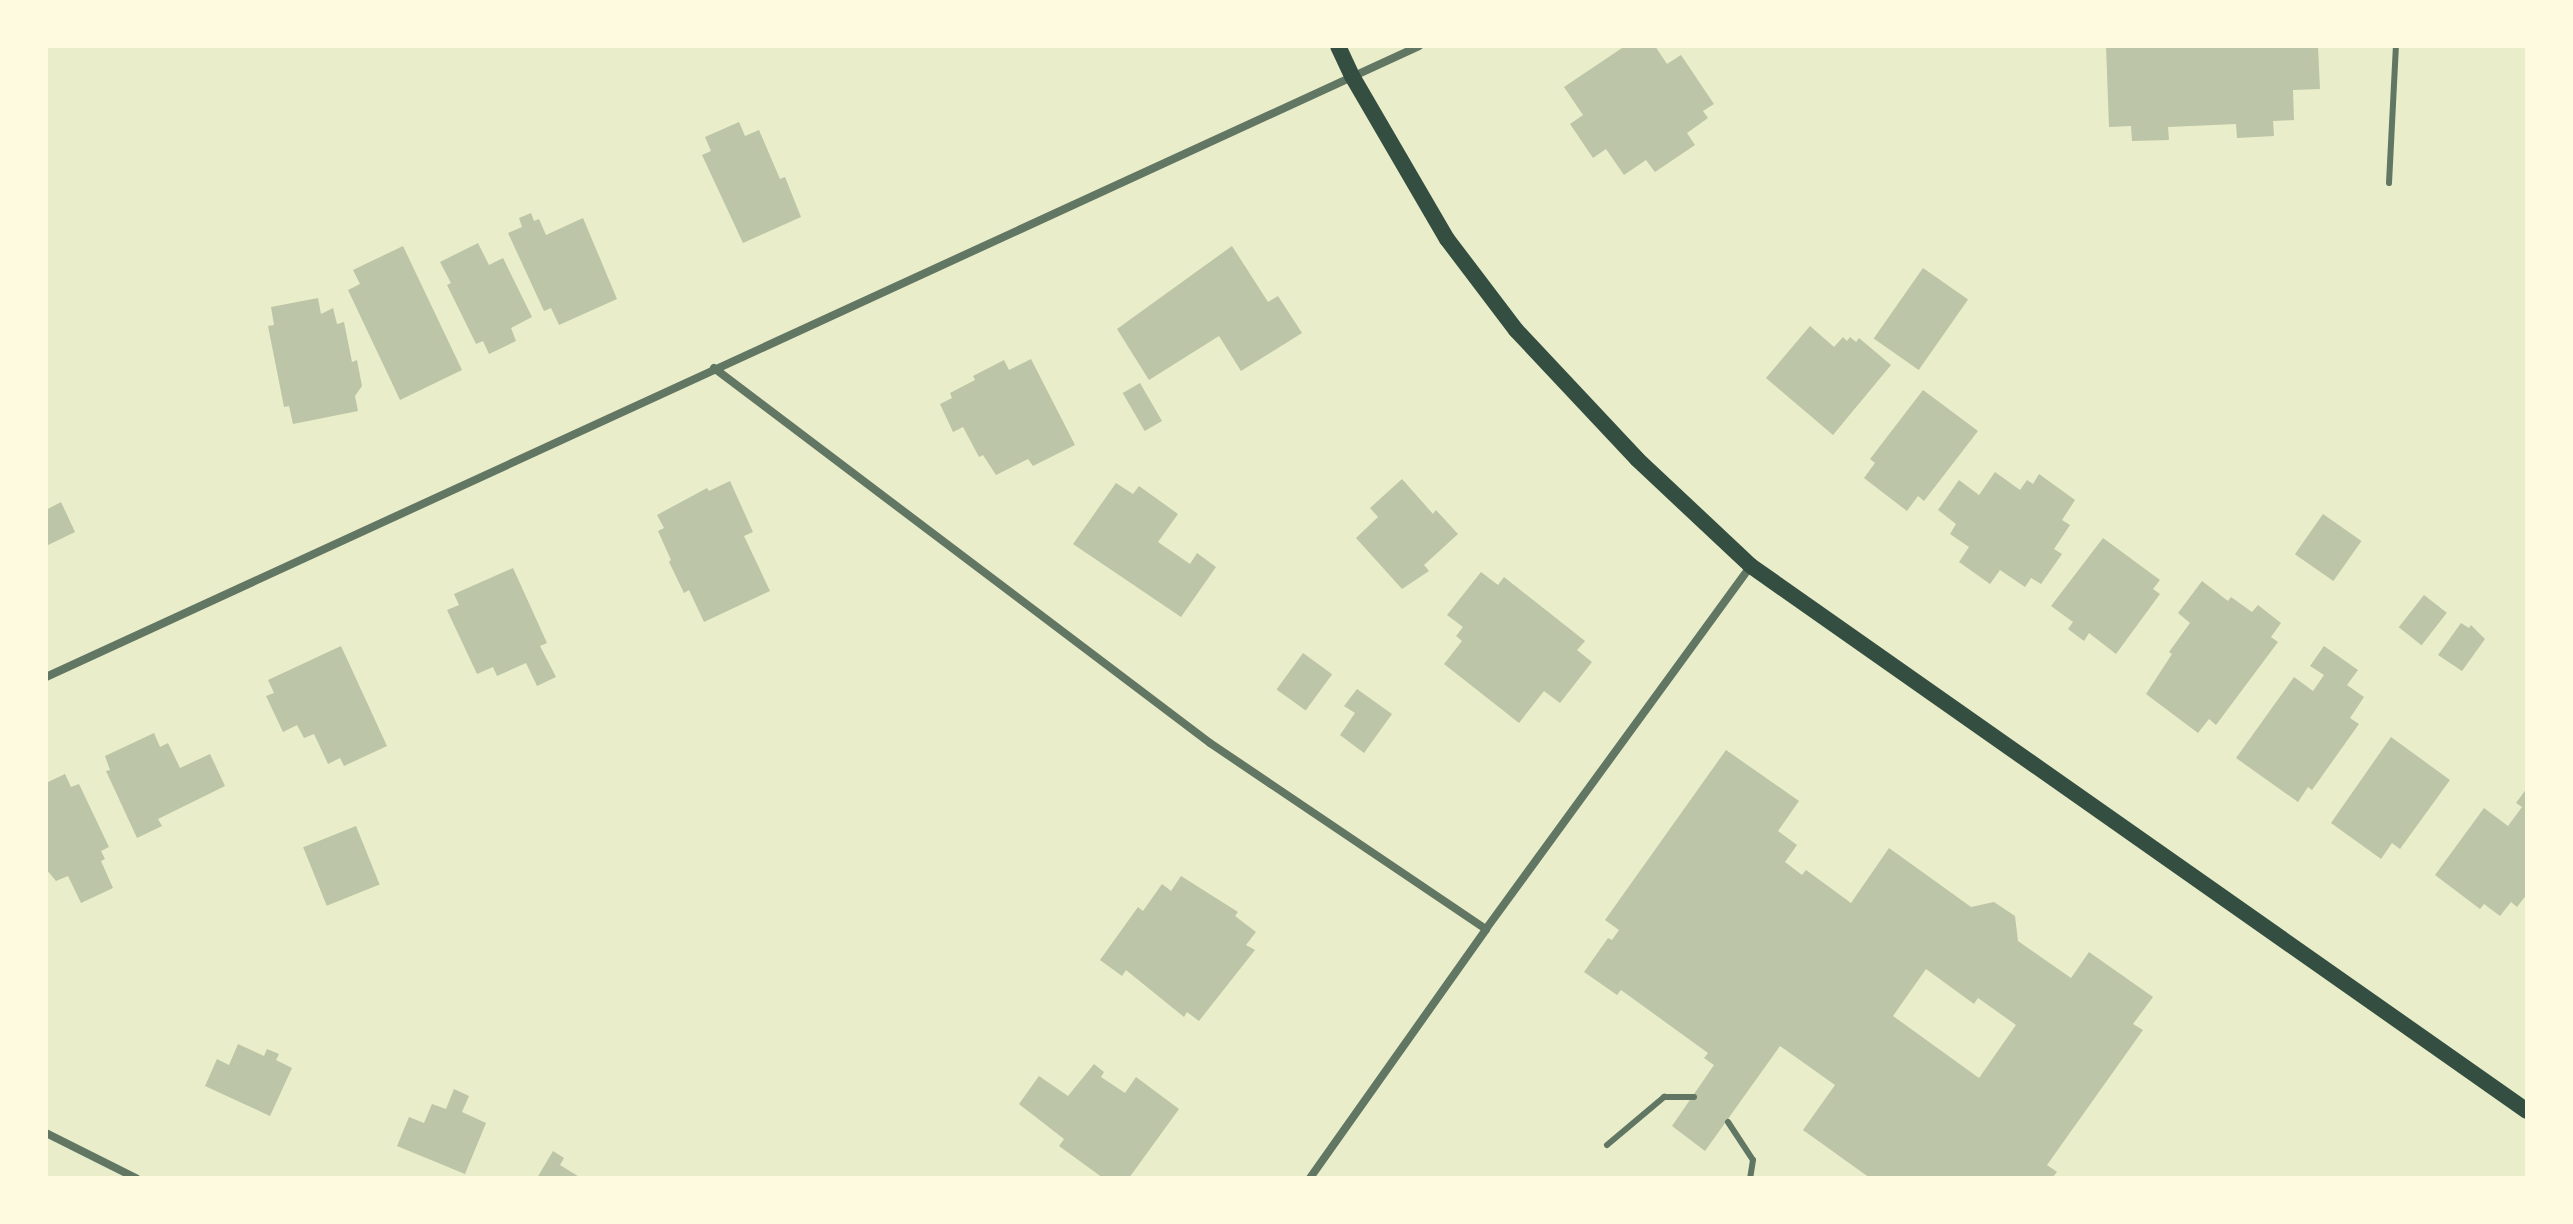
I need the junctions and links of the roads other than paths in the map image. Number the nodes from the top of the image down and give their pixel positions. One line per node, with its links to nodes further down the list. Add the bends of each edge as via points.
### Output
1 (1338, 46): 4 (main road)
2 (1419, 46): 4 (street)
3 (2396, 46): 5 (lane)
4 (1352, 76): 6 (street); 7 (main road, via 1447,239 1516,330 1637,459)
5 (2389, 183)
6 (714, 368): 8 (street); 9 (street, via 1210,743)
7 (1751, 566): 9 (street); 11 (main road)
8 (46, 677)
9 (1486, 929): 16 (street)
10 (1694, 1097): 14 (lane, via 1664,1097)
11 (2527, 1111)
12 (1728, 1122): 17 (lane, via 1753,1160)
13 (46, 1133): 15 (street)
14 (1607, 1145)
15 (136, 1178)
16 (1310, 1178)
17 (1750, 1178)

